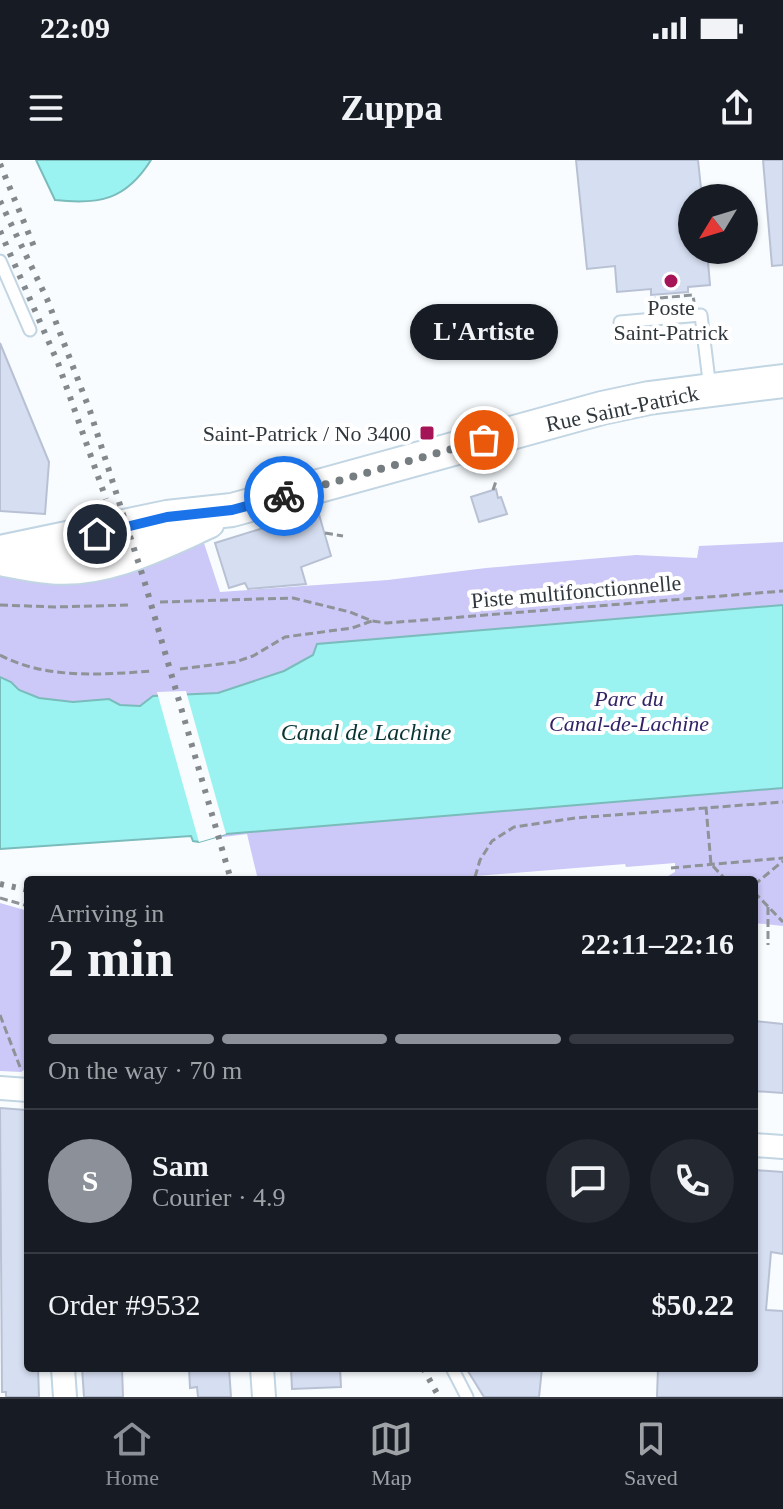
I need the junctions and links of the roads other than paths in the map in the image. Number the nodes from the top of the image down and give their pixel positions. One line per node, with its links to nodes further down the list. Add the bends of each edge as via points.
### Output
1 (0, 261): 3 (lane)
2 (620, 322): 5 (lane, via 701,315)
3 (30, 330)
4 (783, 381): 5 (main road, Rue Saint-Patrick)
5 (710, 389): 6 (main road, Rue Saint-Patrick, via 578,414)
6 (232, 510): 7 (main road, Rue Saint-Patrick, via 167,517); 8 (main road, Rue Saint-Patrick, via 112,560 60,568)
7 (0, 552)
8 (0, 559)
9 (24, 1082): 10 (street)
10 (0, 1088)
11 (758, 1145): 12 (street)
12 (783, 1147)
13 (63, 1372): 16 (street)
14 (262, 1372): 17 (street)
15 (454, 1372): 18 (lane)
16 (65, 1397)
17 (264, 1397)
18 (467, 1397)

